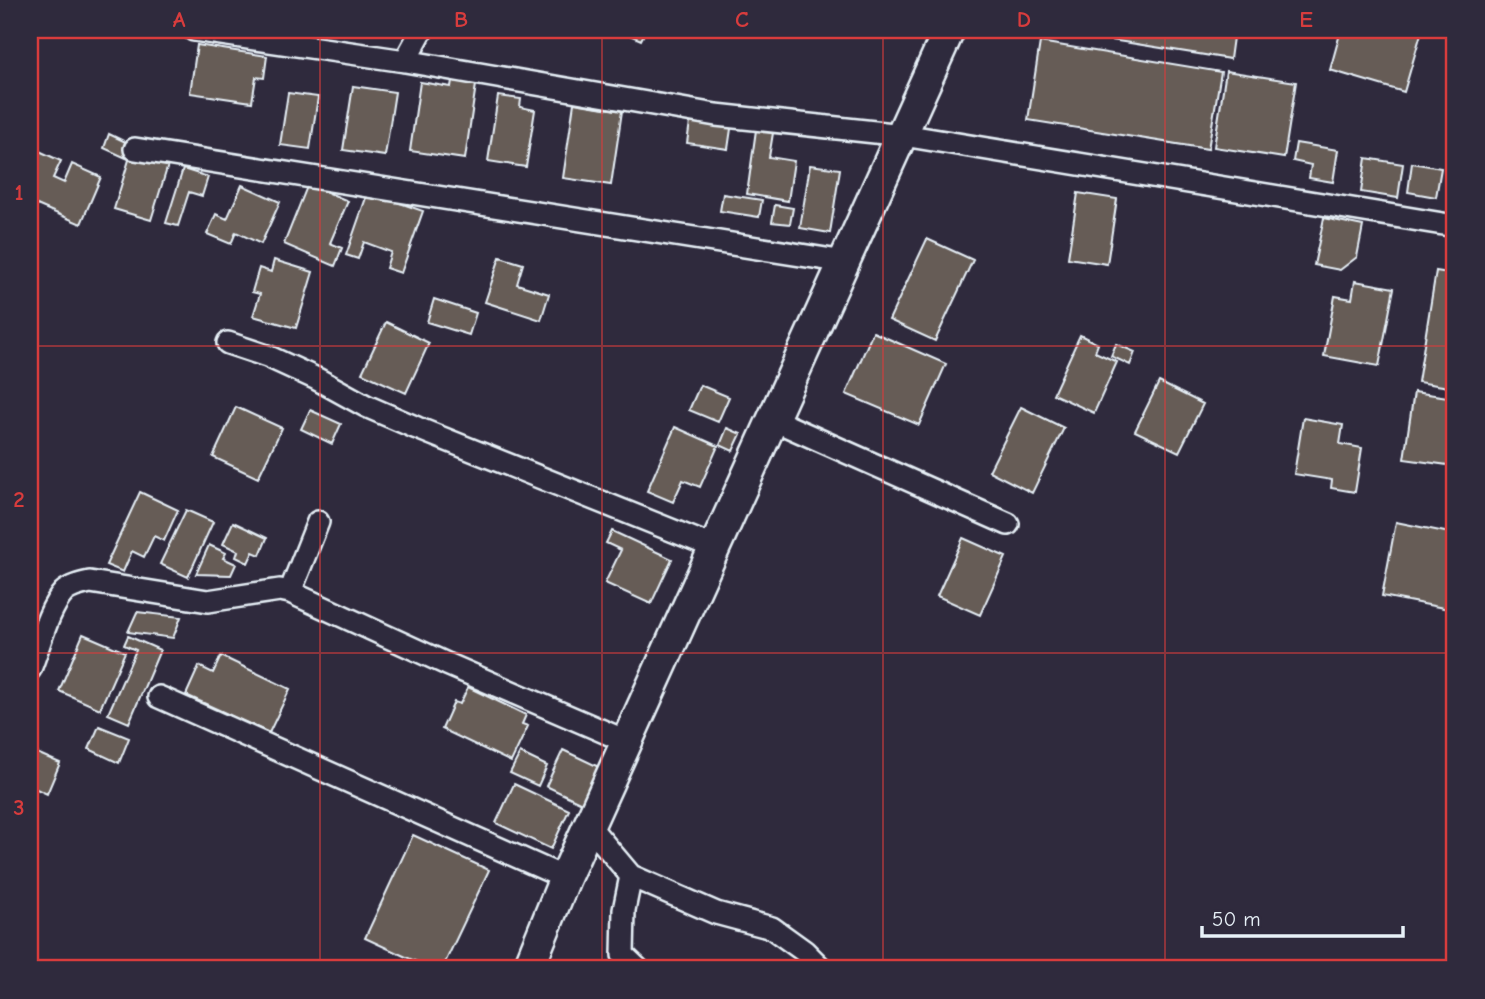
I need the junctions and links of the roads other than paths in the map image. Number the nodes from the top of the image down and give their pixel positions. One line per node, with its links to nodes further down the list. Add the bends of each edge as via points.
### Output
1 (194, 30): 4 (street)
2 (422, 30): 4 (street)
3 (949, 30): 5 (main road)
4 (405, 61): 5 (street, via 716,115)
5 (903, 135): 7 (street); 8 (main road)
6 (135, 149): 8 (street)
7 (1455, 226)
8 (845, 262): 10 (main road)
9 (228, 343): 13 (street, via 267,356 417,428)
10 (774, 420): 12 (street); 13 (main road)
11 (318, 522): 14 (street)
12 (1008, 524)
13 (716, 548): 17 (main road)
14 (290, 592): 15 (street, via 208,601 90,582 77,584 56,603); 17 (street)
15 (30, 669)
16 (159, 697): 20 (street)
17 (628, 742): 18 (main road)
18 (589, 826): 19 (street); 20 (main road)
19 (631, 876): 22 (street, via 624,910 624,955); 23 (street, via 716,914 772,928)
20 (565, 878): 21 (main road)
21 (528, 969)
22 (638, 969)
23 (822, 969)

